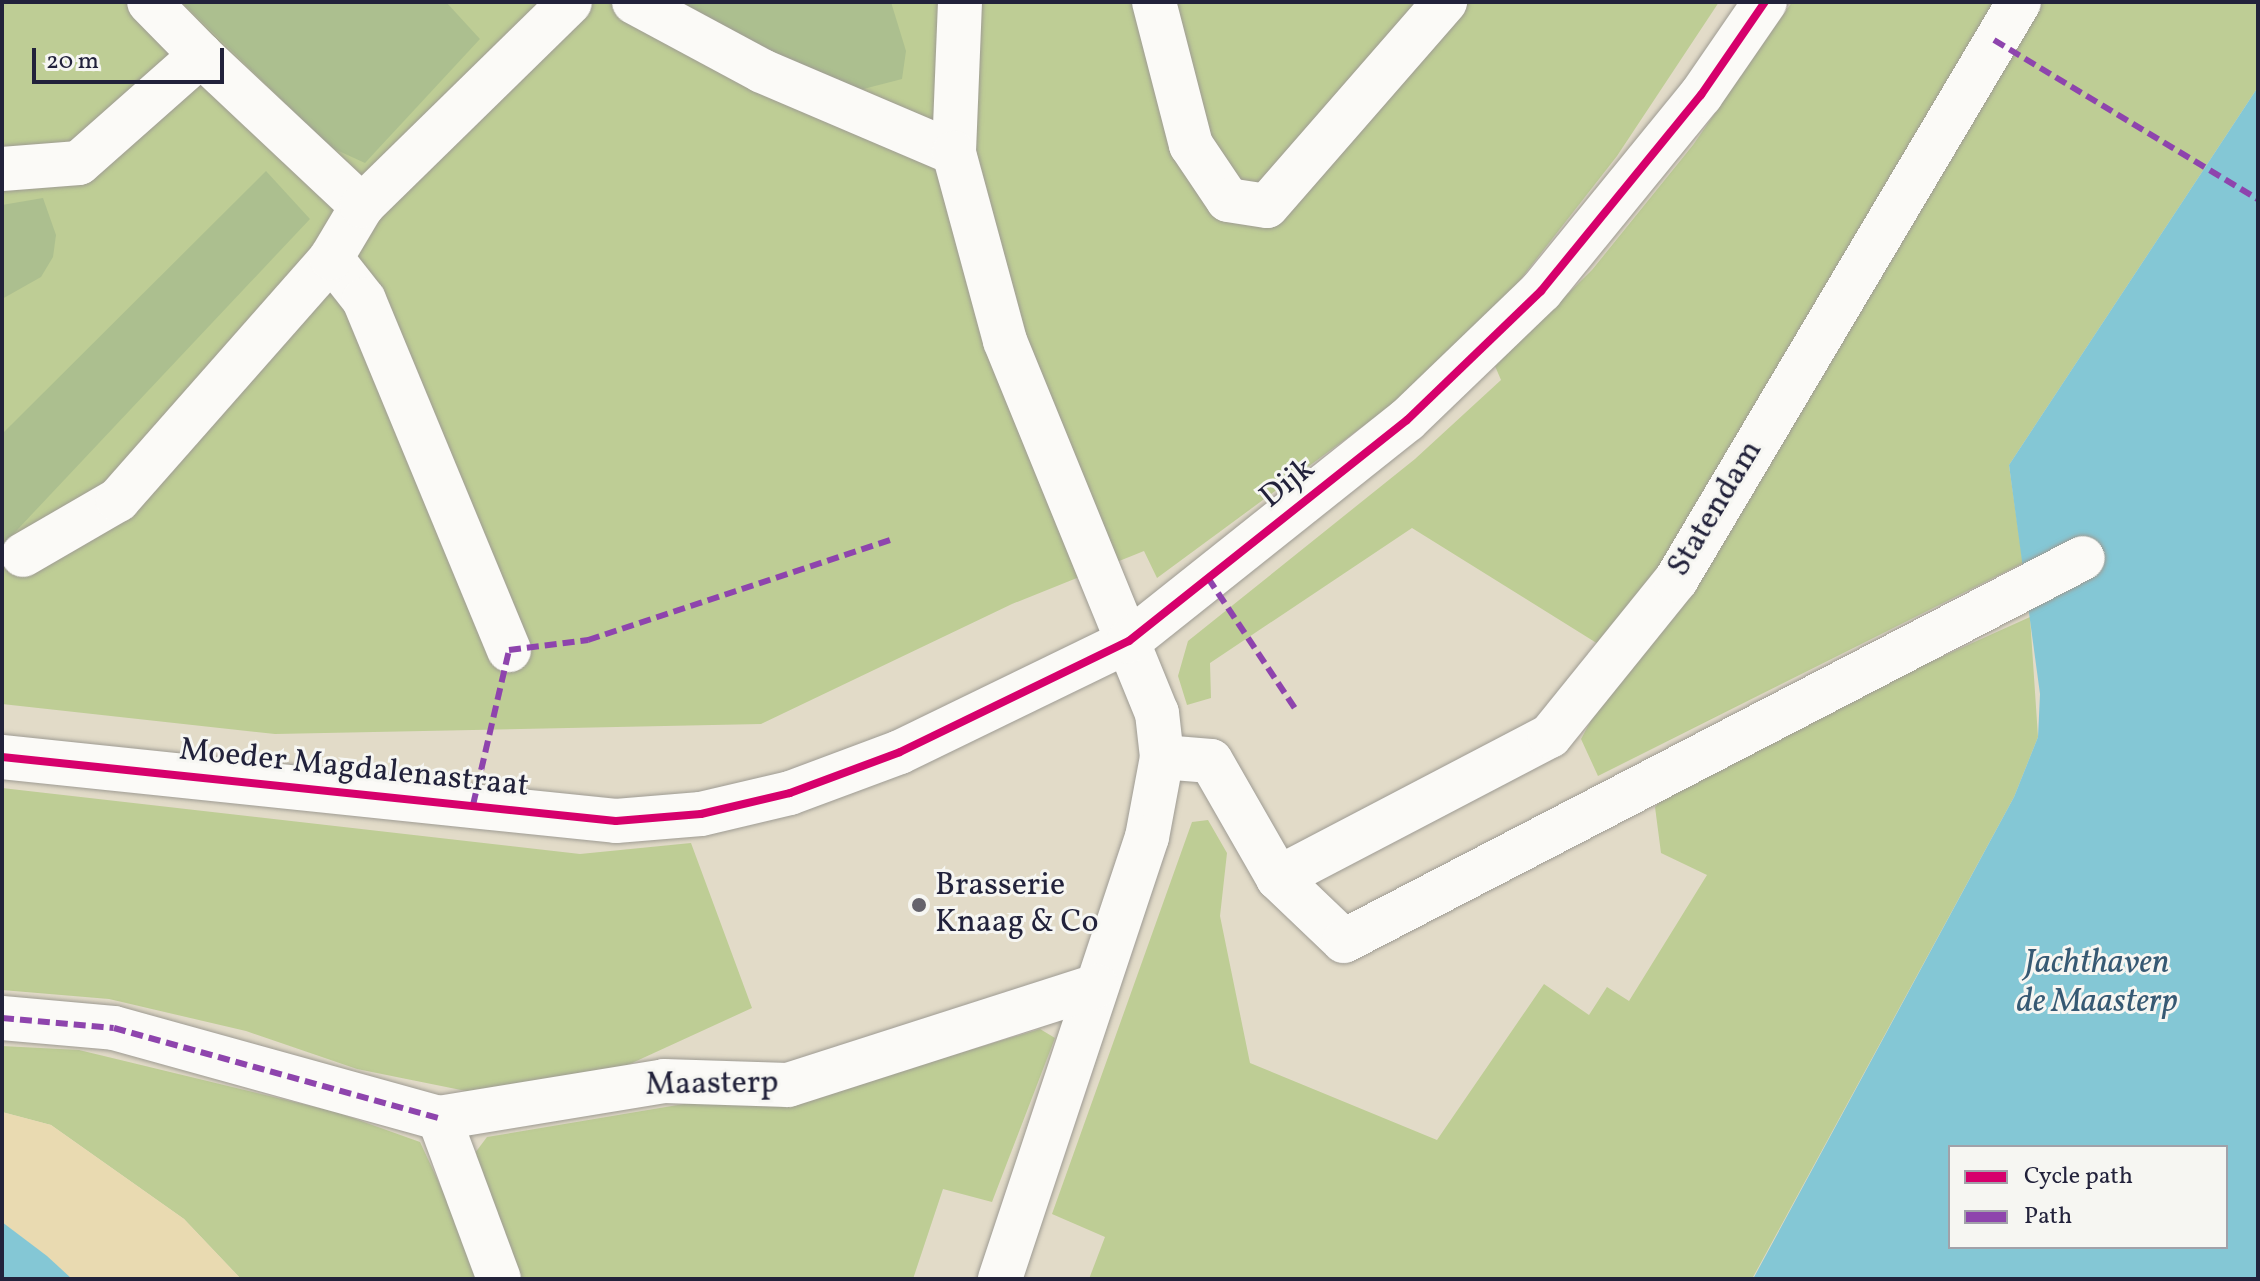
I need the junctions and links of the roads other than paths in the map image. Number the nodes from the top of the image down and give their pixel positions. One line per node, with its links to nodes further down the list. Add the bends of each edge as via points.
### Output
1 (149, 2): 9 (street)
2 (570, 2): 12 (street)
3 (634, 2): 10 (street, via 762,71)
4 (960, 2): 10 (street)
5 (1154, 2): 6 (street, via 1191,145 1228,200 1267,206)
6 (1445, 2)
7 (1765, 2): 16 (street, Dijk, via 1701,95 1541,291 1407,420)
8 (2019, 2): 21 (street, Statendam, via 1676,580 1550,736)
9 (201, 55): 11 (street, via 79,163); 12 (street)
10 (954, 153): 16 (street, via 1005,341)
11 (2, 169)
12 (362, 206): 13 (street)
13 (331, 258): 14 (street, via 118,500); 17 (street, via 364,300)
14 (23, 555)
15 (2083, 558): 21 (street, via 1344,941)
16 (1129, 641): 19 (street, via 1157,713); 20 (street, Dijk, via 900,752 790,793)
17 (509, 650)
18 (2, 757): 20 (street, Moeder Magdalenastraat, via 616,821)
19 (1162, 757): 21 (street, via 1211,761); 22 (street, via 1147,837)
20 (701, 814)
21 (1278, 878)
22 (1096, 986): 24 (street, Maasterp, via 788,1085 664,1081); 26 (street)
23 (2, 1018): 24 (street, via 114,1028)
24 (439, 1118): 25 (street)
25 (499, 1279)
26 (1000, 1279)

